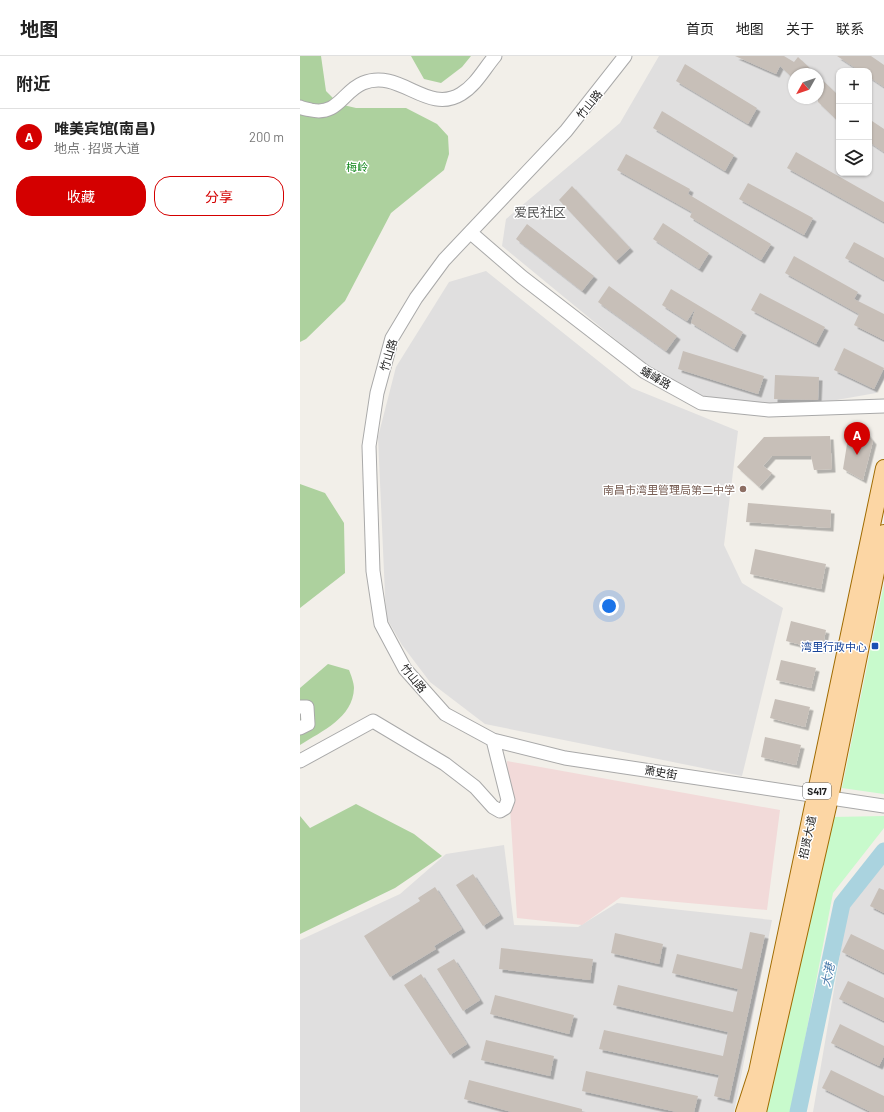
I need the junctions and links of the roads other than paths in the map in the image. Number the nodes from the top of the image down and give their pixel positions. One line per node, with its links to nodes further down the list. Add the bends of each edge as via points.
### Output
1 (495, 56): 3 (street, via 475,82 451,100 431,99 396,82 377,81 362,83 332,108 318,112)
2 (625, 56): 4 (street, 竹山路, via 566,131)
3 (300, 106)
4 (471, 233): 5 (street, 蟠峰路, via 522,277 645,372 701,403 769,410); 9 (street, 竹山路, via 444,260 416,298 392,338 377,393 369,446 373,571 381,624 405,669)
5 (884, 406)
6 (884, 468): 13 (main road, 招贤大道 / S417)
7 (884, 533): 13 (main road, 招贤大道 / S417)
8 (300, 707): 10 (street, via 307,707 308,724)
9 (446, 714): 11 (street, 萧史街)
10 (300, 728)
11 (493, 740): 12 (street, via 508,800 505,808 500,811 475,787 445,764 373,721); 13 (street, 萧史街, via 565,758)
12 (300, 761)
13 (823, 797): 14 (street, 萧史街); 15 (main road, 招贤大道 / S417, via 757,1072); 16 (main road, 招贤大道 / S417)
14 (883, 806)
15 (744, 1112)
16 (758, 1112)

